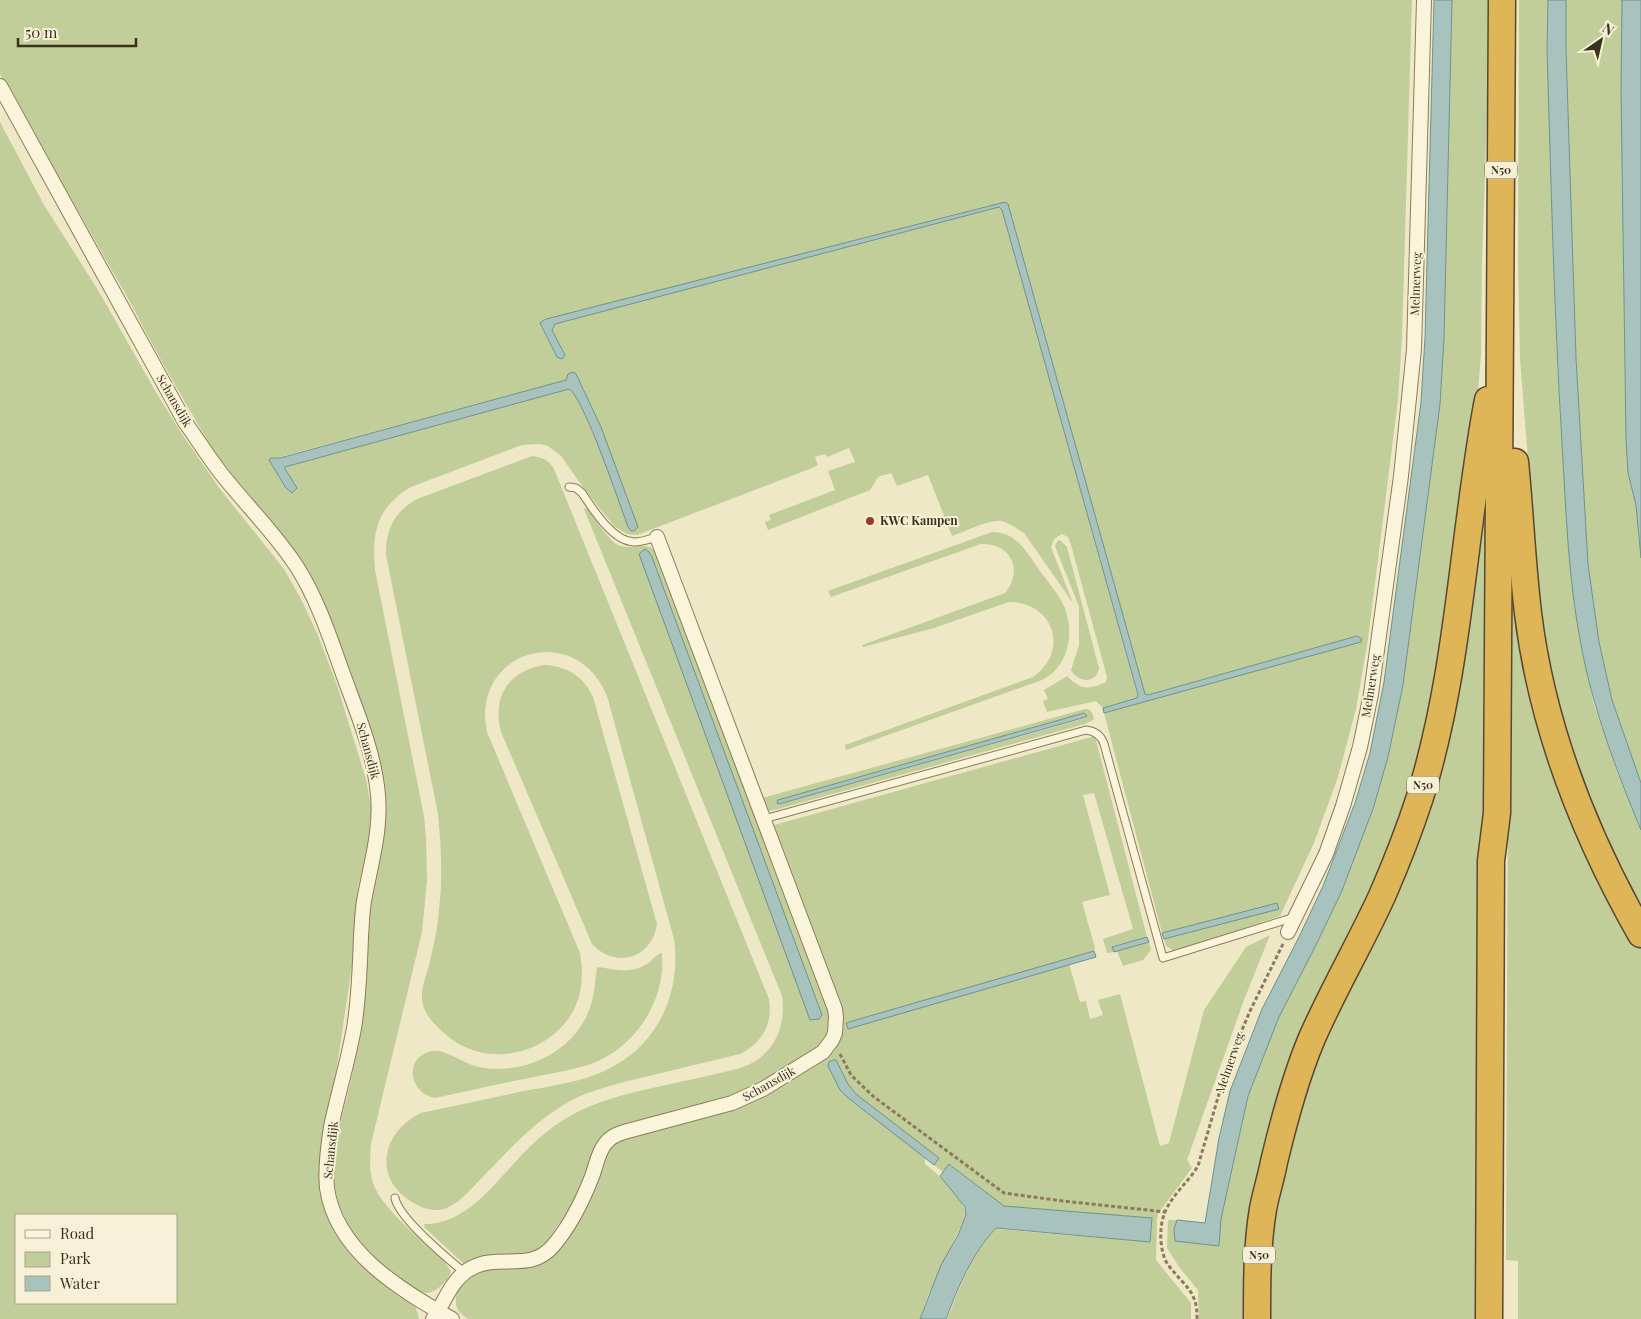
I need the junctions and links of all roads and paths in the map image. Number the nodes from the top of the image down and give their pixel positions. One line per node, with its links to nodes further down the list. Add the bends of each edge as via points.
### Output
1 (1424, 0): 9 (street, Melmerweg, via 1414,349 1401,476 1371,694 1343,806 1326,854)
2 (1502, 0): 4 (highway, N50)
3 (0, 86): 16 (street, Schansdijk, via 185,422 220,472 282,547 309,588 362,726 373,761 380,810 363,905 354,1025 331,1127 327,1187 341,1228 354,1247)
4 (1501, 335): 7 (highway, N50); 11 (highway, N50, via 1528,614 1542,693 1562,765 1586,828); 19 (highway, N50, via 1480,441 1445,693 1435,740 1400,853 1312,1038 1293,1086 1263,1210)
5 (569, 487): 6 (lane, via 582,493 617,536 635,542)
6 (657, 537): 8 (street)
7 (1497, 813): 20 (highway, N50, via 1491,861); 21 (highway, N50, via 1504,861)
8 (764, 819): 9 (lane, via 1086,730 1092,731 1104,744 1163,958); 12 (street, via 835,1009 836,1025)
9 (1296, 917): 10 (street, Melmerweg)
10 (1288, 932): 14 (path, Melmerweg, via 1228,1062 1198,1166)
11 (1641, 934)
12 (832, 1040): 14 (path, via 851,1075 874,1097 1004,1193); 15 (street, Schansdijk, via 817,1057 744,1098 612,1137 600,1151 592,1177 574,1214 546,1253 522,1262 486,1262)
13 (396, 1198): 15 (lane, via 397,1205 409,1221)
14 (1166, 1212): 18 (path, Melmerweg, via 1161,1245 1163,1256 1191,1291)
15 (465, 1273): 16 (street, Schansdijk, via 454,1284)
16 (435, 1315): 17 (street)
17 (452, 1319)
18 (1197, 1319)
19 (1257, 1319)
20 (1489, 1319)
21 (1500, 1319)

